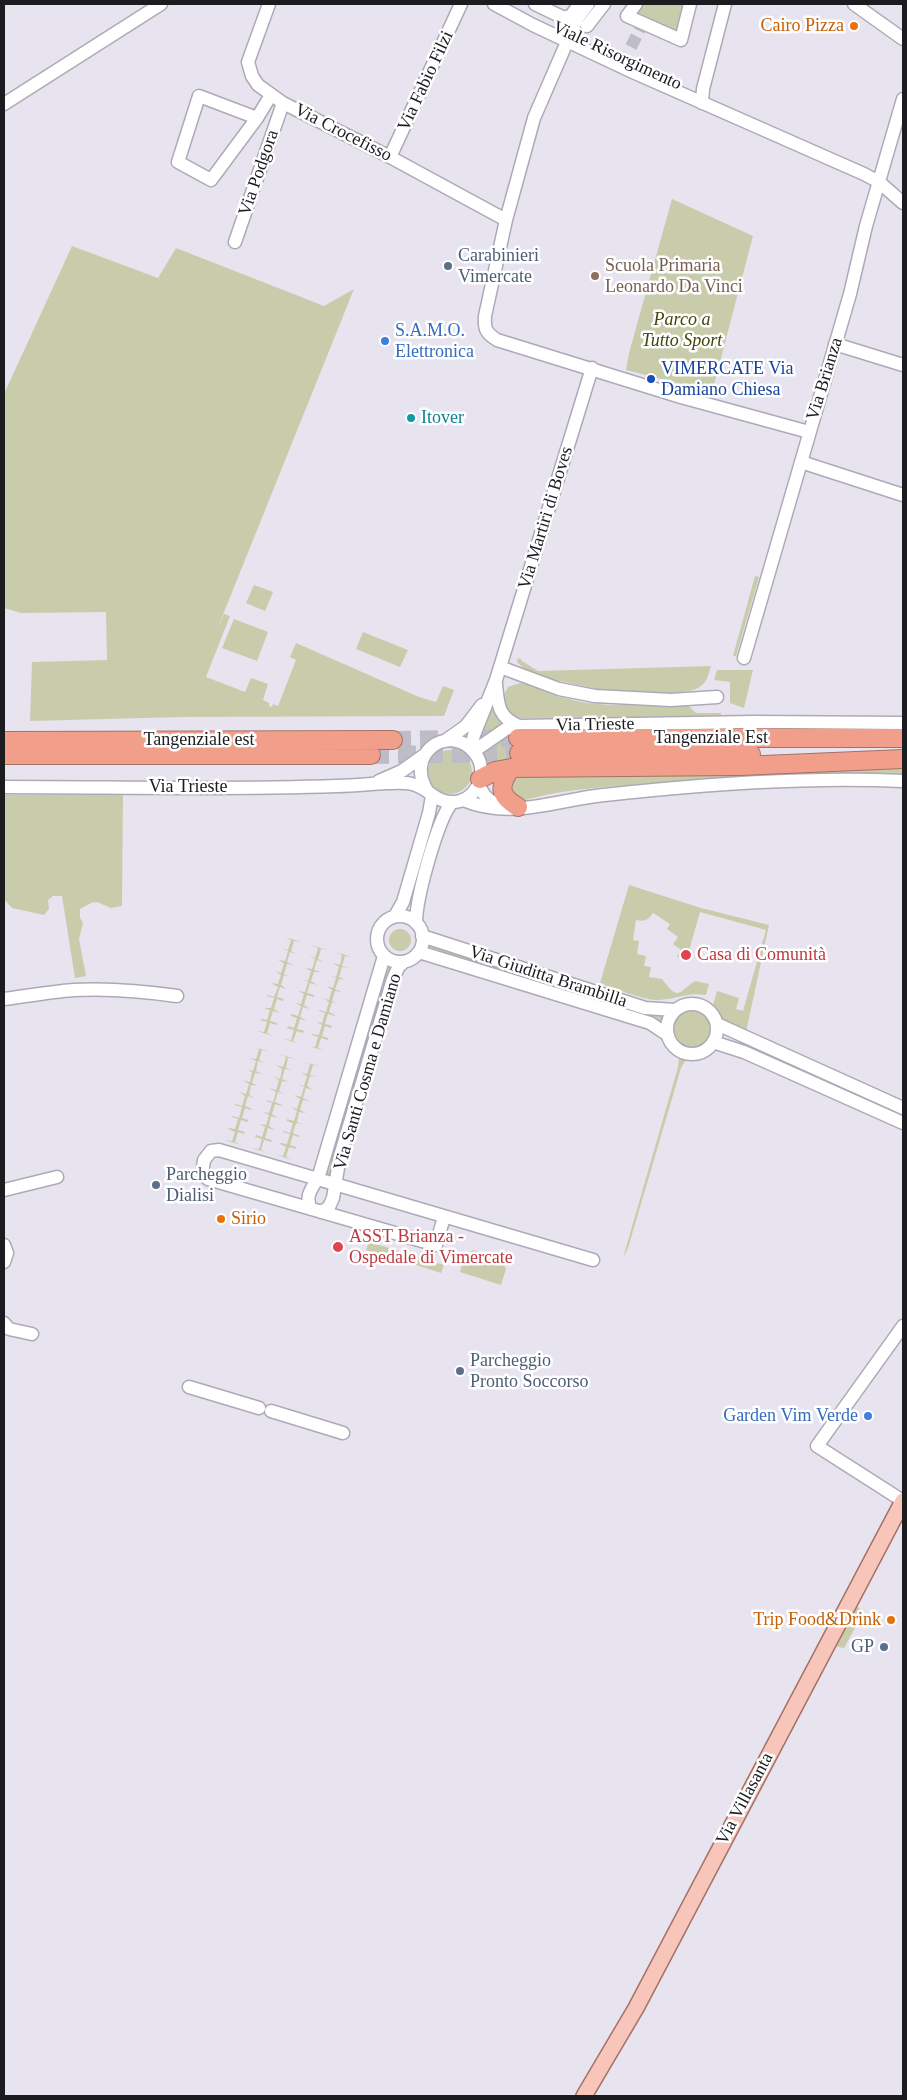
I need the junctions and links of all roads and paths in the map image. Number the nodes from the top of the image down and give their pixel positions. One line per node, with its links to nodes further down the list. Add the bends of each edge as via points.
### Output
1 (162, 4): 20 (street)
2 (269, 4): 17 (street, Via Crocefisso, via 248,62 256,83)
3 (461, 4): 22 (street, Via Fabio Filzi)
4 (535, 4): 5 (street, via 562,17 570,17)
5 (580, 4)
6 (588, 4): 14 (street)
7 (604, 4): 13 (street)
8 (636, 4): 9 (street, via 627,16 681,40)
9 (690, 4)
10 (726, 4): 16 (street)
11 (854, 4): 15 (street)
12 (499, 6): 14 (street, Viale Risorgimento)
13 (587, 26)
14 (569, 38): 16 (street, Viale Risorgimento); 25 (street, via 537,108)
15 (903, 39)
16 (706, 92): 23 (street, Viale Risorgimento, via 726,112)
17 (271, 95): 19 (street, Via Crocefisso); 21 (street)
18 (903, 100): 23 (street, Via Brianza)
19 (283, 103): 22 (street, Via Crocefisso); 26 (street, Via Podgora)
20 (4, 104)
21 (257, 118): 21 (street, via 199,96 178,162 211,180)
22 (390, 157): 25 (street, Via Crocefisso)
23 (878, 182): 24 (street, Viale Risorgimento); 27 (street, Via Brianza)
24 (903, 203)
25 (506, 220): 29 (street, via 484,328 497,340)
26 (235, 242)
27 (835, 344): 28 (street); 30 (street, Via Brianza)
28 (903, 365)
29 (592, 368): 30 (street, via 681,397); 34 (street, Via Martiri di Boves)
30 (809, 432): 31 (street, Via Brianza)
31 (801, 462): 32 (street); 33 (street, Via Brianza)
32 (903, 495)
33 (744, 658)
34 (500, 667): 35 (street, Via Martiri di Boves); 37 (street, via 559,689 588,695 671,700)
35 (496, 680): 36 (street, Via Martiri di Boves); 43 (street, Via Martiri di Boves, via 497,700)
36 (488, 698): 42 (street, Via Martiri di Boves, via 466,726); 44 (street, Via Martiri di Boves)
37 (717, 698)
38 (903, 723): 43 (street, Via Trieste, via 753,722)
39 (903, 738): 43 (highway, Tangenziale Est)
40 (394, 740): 41 (highway, Tangenziale est)
41 (4, 741)
42 (445, 741): 44 (street, via 463,743); 48 (street, Via Trieste)
43 (517, 746): 44 (street, Via Trieste, via 506,729); 46 (highway, Tangenziale Est); 49 (highway, via 731,766); 50 (highway, via 495,771); 56 (highway, via 502,791 507,800)
44 (472, 749): 50 (street, Via Trieste, via 480,762)
45 (371, 754): 47 (highway, Tangenziale est)
46 (903, 754)
47 (4, 755)
48 (423, 756): 52 (street, Via Trieste, via 402,771); 54 (street, via 420,775)
49 (903, 759)
50 (480, 781): 55 (street, via 470,796); 56 (street, Via Trieste, via 481,792 492,802)
51 (903, 781): 56 (street, Via Trieste, via 814,779 654,790)
52 (372, 784): 53 (street, Via Trieste); 54 (street, Via Trieste, via 412,784)
53 (4, 787)
54 (430, 794): 55 (street, Via Trieste, via 438,800); 57 (street, Via Santi Cosma e Damiano, via 430,813 403,902)
55 (457, 801): 56 (street, Via Trieste, via 492,809); 58 (street, via 441,821 417,902)
56 (523, 807)
57 (395, 916): 58 (street, via 410,918); 61 (street, Via Santi Cosma e Damiano, via 382,924 377,936 377,944)
58 (416, 923): 59 (street)
59 (422, 936): 60 (street); 65 (street, Via Giuditta Brambilla, via 645,1008)
60 (419, 952): 62 (street, Via Santi Cosma e Damiano); 67 (street, Via Giuditta Brambilla, via 650,1023)
61 (384, 956): 62 (street, Via Santi Cosma e Damiano); 72 (street, Via Santi Cosma e Damiano)
62 (404, 962): 73 (street, Via Santi Cosma e Damiano, via 393,979 340,1156)
63 (177, 996): 64 (street, via 74,990)
64 (4, 999)
65 (675, 1010): 66 (street, Via Giuditta Brambilla, via 688,1004 703,1006 714,1016); 67 (street, via 668,1022)
66 (717, 1024): 68 (street); 69 (street, Via Giuditta Brambilla)
67 (668, 1035): 68 (street, Via Giuditta Brambilla, via 674,1047 689,1054 704,1051)
68 (713, 1042): 70 (street, via 744,1052)
69 (903, 1108)
70 (903, 1123)
71 (57, 1177): 74 (street)
72 (318, 1180): 73 (street, Via Santi Cosma e Damiano); 75 (street, Via Santi Cosma e Damiano, via 308,1198); 75 (street, Via Santi Cosma e Damiano, via 219,1150 211,1151 202,1165 202,1174 208,1179)
73 (336, 1185): 75 (street, Via Santi Cosma e Damiano, via 331,1203); 76 (street, Via Santi Cosma e Damiano)
74 (4, 1190)
75 (316, 1210): 76 (street, Via Santi Cosma e Damiano, via 436,1245)
76 (444, 1217): 78 (street, Via Santi Cosma e Damiano)
77 (5, 1255): 79 (street)
78 (593, 1260)
79 (4, 1273)
80 (4, 1322): 82 (street, via 9,1329)
81 (903, 1326): 85 (street, via 817,1446)
82 (32, 1334)
83 (189, 1387): 84 (street)
84 (343, 1433)
85 (903, 1501): 86 (main road, Via Villasanta, via 636,2008)
86 (584, 2096)

